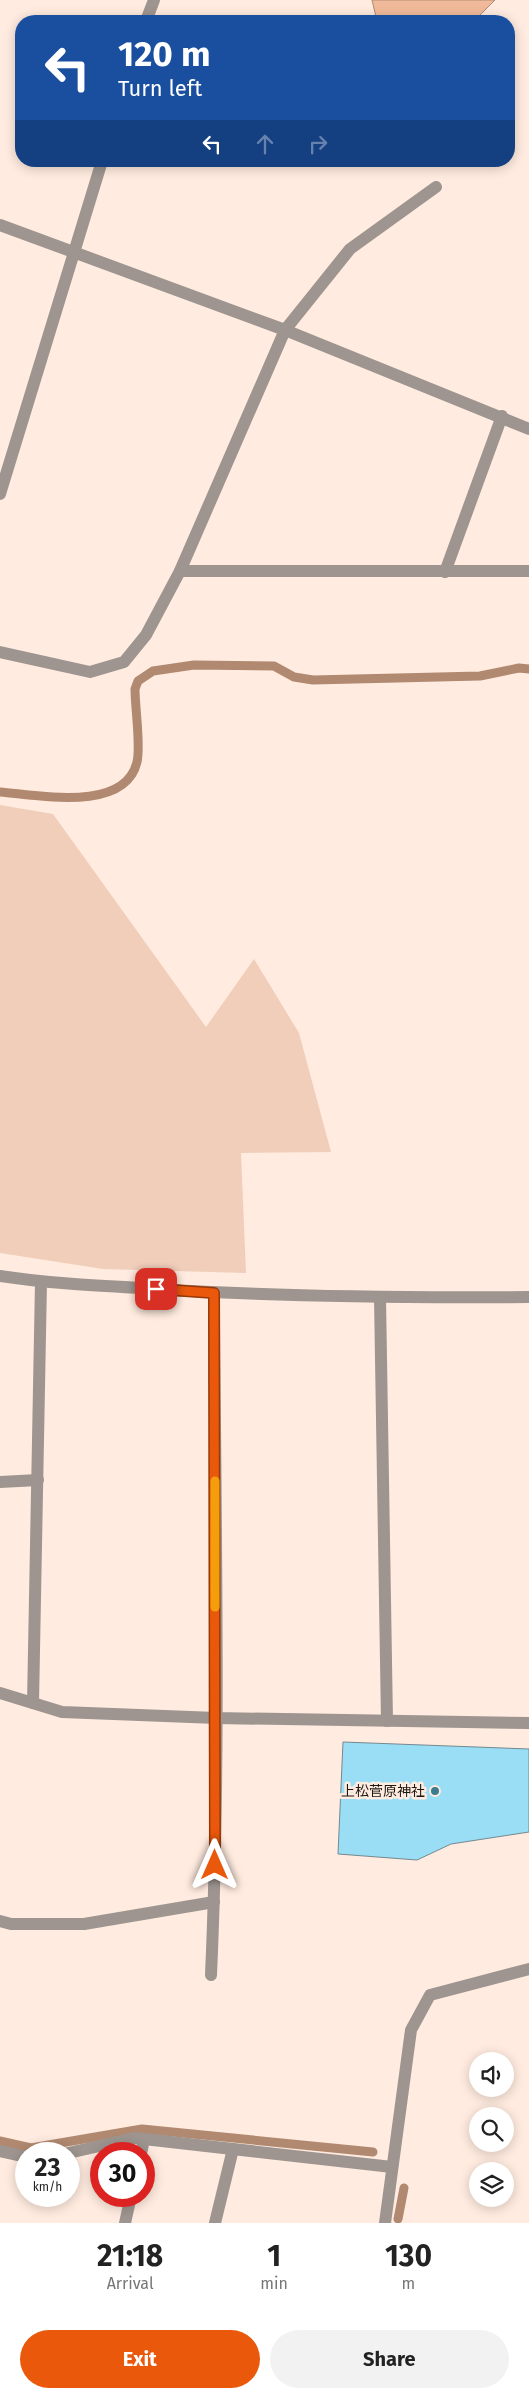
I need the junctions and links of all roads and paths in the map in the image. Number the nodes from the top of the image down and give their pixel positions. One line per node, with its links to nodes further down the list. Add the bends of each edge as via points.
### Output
1 (154, 0): 2 (street)
2 (148, 15)
3 (100, 167): 6 (street)
4 (436, 187): 7 (street, via 350,249)
5 (0, 225): 6 (street)
6 (73, 252): 7 (street); 10 (street)
7 (285, 330): 8 (street); 12 (street)
8 (502, 416): 9 (street); 13 (street)
9 (528, 427)
10 (0, 494)
11 (529, 570): 13 (street)
12 (180, 571): 13 (street); 14 (street, via 146,635 124,662 90,672)
13 (445, 572)
14 (0, 652)
15 (0, 1276): 16 (street)
16 (41, 1282): 17 (street); 20 (street)
17 (214, 1293): 19 (street); 24 (street)
18 (529, 1297): 19 (street)
19 (380, 1298): 25 (street)
20 (38, 1480): 21 (street); 23 (street)
21 (0, 1482)
22 (0, 1693): 23 (street)
23 (33, 1703): 24 (street, via 62,1712)
24 (216, 1718): 25 (street); 27 (street)
25 (387, 1721): 26 (street)
26 (529, 1723)
27 (214, 1902): 28 (street, via 84,1924 11,1924); 30 (street)
28 (0, 1921)
29 (529, 1969): 37 (street, via 430,1995 411,2030)
30 (211, 1975)
31 (144, 2139): 32 (street); 33 (street); 34 (street, via 135,2138)
32 (143, 2142)
33 (233, 2149): 37 (street); 40 (street)
34 (80, 2150)
35 (0, 2151): 36 (street)
36 (15, 2154)
37 (392, 2167): 41 (street)
38 (129, 2207): 39 (street)
39 (125, 2223)
40 (215, 2223)
41 (385, 2223)

